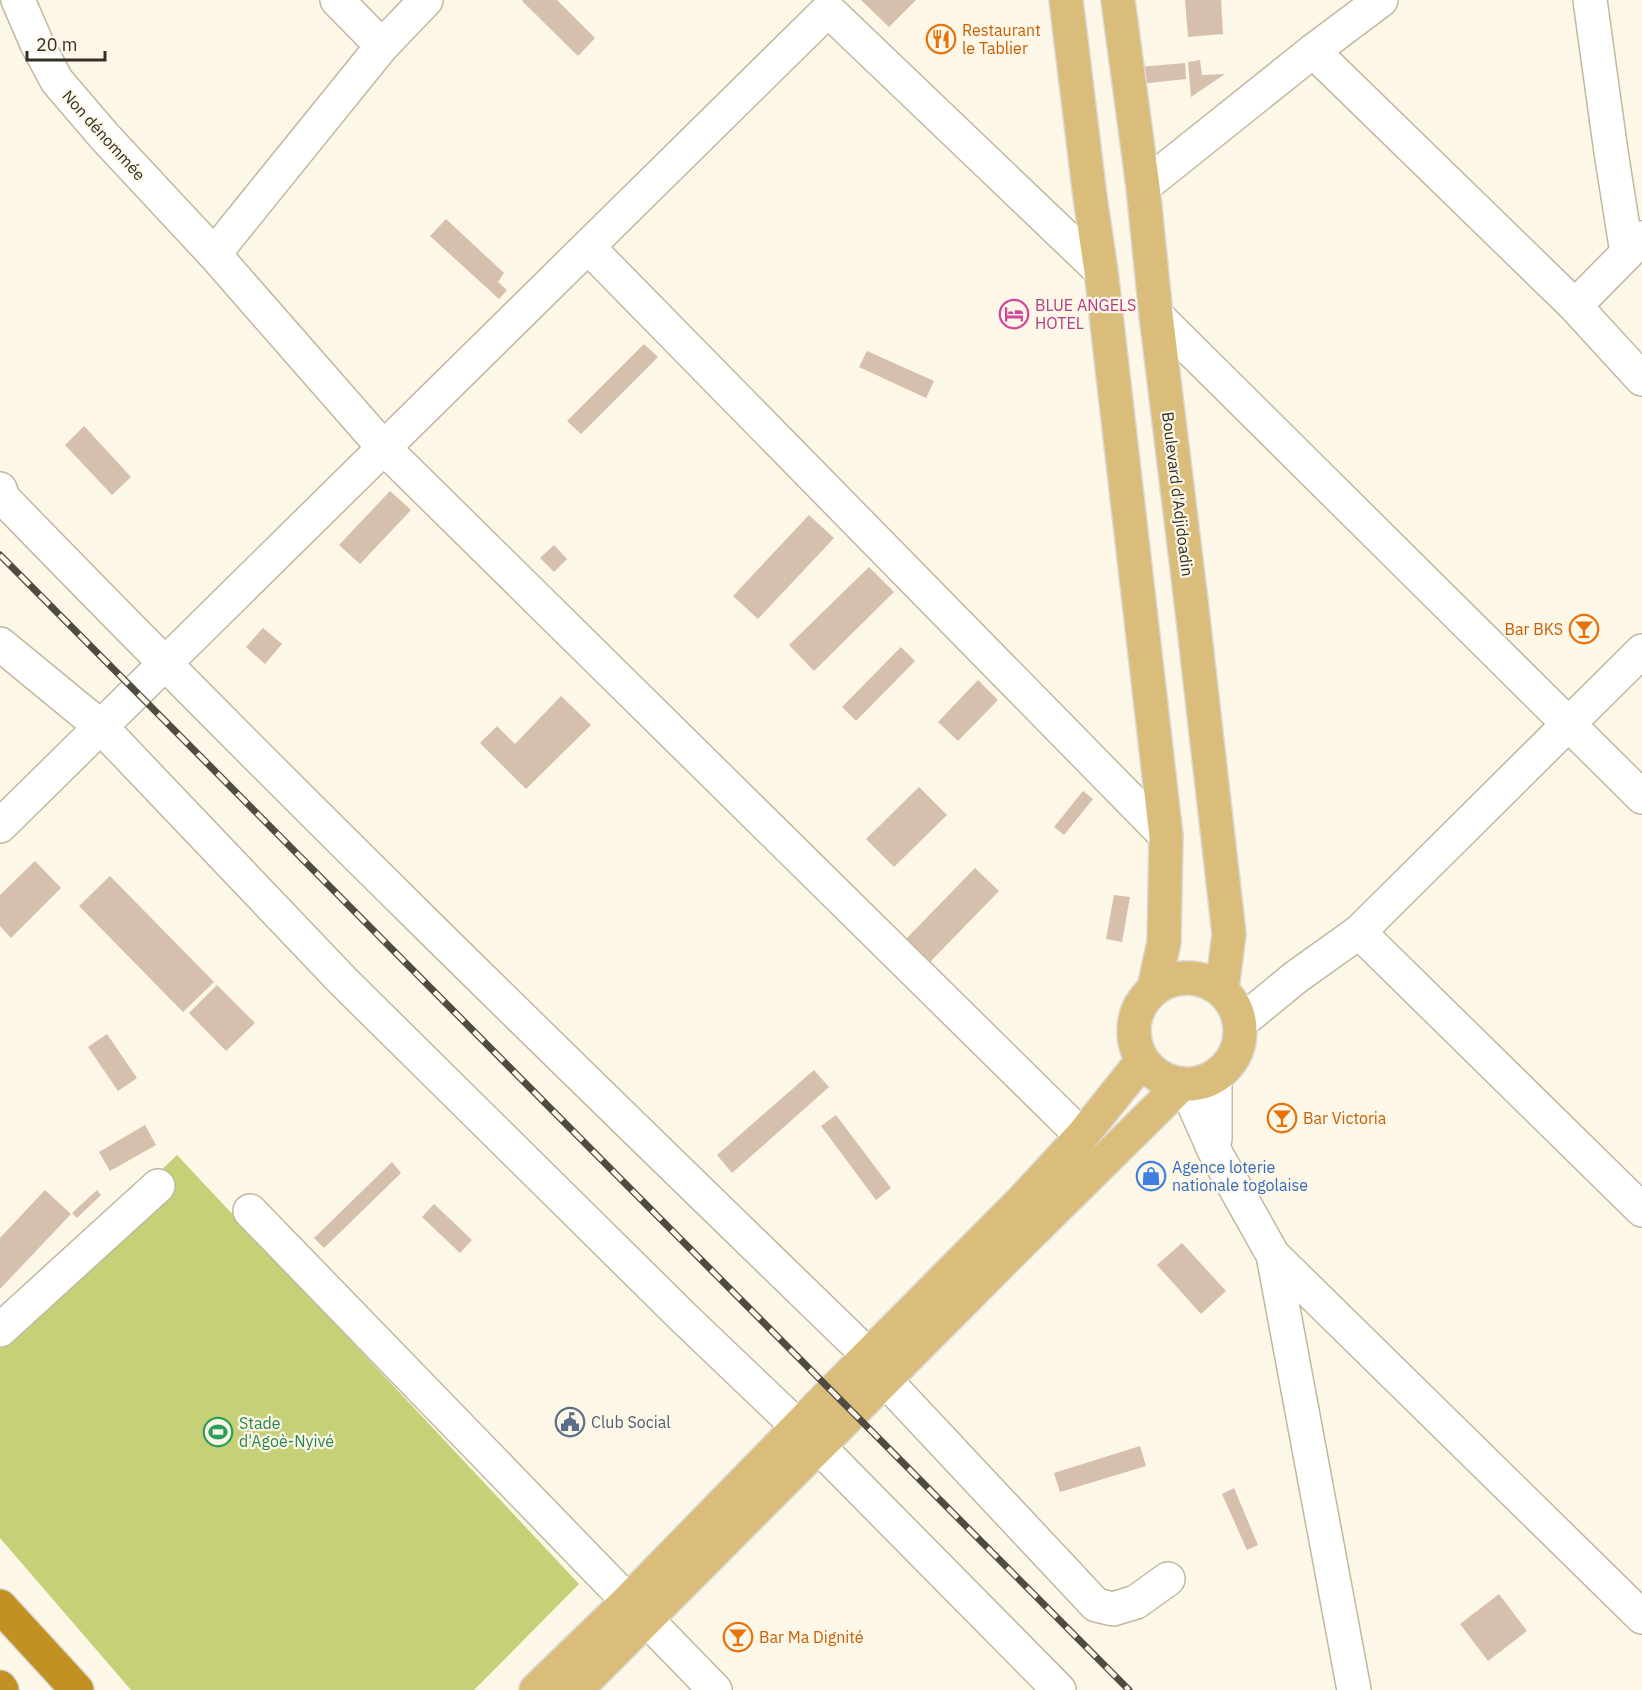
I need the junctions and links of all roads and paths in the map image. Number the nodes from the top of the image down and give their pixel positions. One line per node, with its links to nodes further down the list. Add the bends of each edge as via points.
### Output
1 (18, 0): 14 (street, Non dénommée, via 57,81)
2 (337, 0): 9 (street)
3 (426, 0): 9 (street)
4 (1066, 0): 15 (main road)
5 (1118, 0): 11 (main road, Boulevard d'Adjidoadin)
6 (1381, 0): 10 (street)
7 (1590, 0): 12 (street, via 1611,152)
8 (823, 5): 13 (street); 15 (street)
9 (382, 46): 14 (street)
10 (1313, 51): 11 (street); 16 (street)
11 (1143, 188): 17 (main road, Boulevard d'Adjidoadin)
12 (1634, 246): 16 (street)
13 (588, 247): 19 (street); 28 (street)
14 (214, 254): 19 (street, Non dénommée)
15 (1101, 271): 28 (main road)
16 (1575, 306): 18 (street)
17 (1156, 315): 24 (street); 31 (main road, Boulevard d'Adjidoadin, via 1229,934)
18 (1642, 379)
19 (383, 447): 23 (street); 34 (street, Non dénommée)
20 (1, 494): 23 (street)
21 (0, 644): 25 (street)
22 (1642, 651): 24 (street)
23 (164, 664): 25 (street); 40 (street)
24 (1569, 724): 26 (street); 29 (street)
25 (101, 727): 27 (street); 41 (street, via 343,981)
26 (1642, 797)
27 (0, 826)
28 (1166, 836): 30 (main road, via 1164,942)
29 (1359, 932): 31 (street, via 1296,977); 36 (street)
30 (1154, 988): 31 (main road, via 1180,977 1208,981); 32 (main road, via 1138,1010 1133,1036)
31 (1231, 1004): 33 (main road, via 1239,1043 1230,1062)
32 (1142, 1061): 33 (main road, via 1160,1077); 34 (main road)
33 (1194, 1082): 38 (street, via 1214,1150); 40 (main road, via 1025,1239)
34 (1082, 1136): 40 (main road)
35 (158, 1186): 39 (street)
36 (1642, 1210)
37 (250, 1211): 44 (street)
38 (1273, 1255): 45 (street); 51 (street)
39 (0, 1330)
40 (877, 1368): 41 (main road); 42 (street, via 1096,1605 1113,1609 1136,1602)
41 (808, 1437): 44 (main road); 50 (street)
42 (1168, 1579)
43 (0, 1606): 46 (highway)
44 (638, 1610): 47 (main road); 48 (main road); 49 (street)
45 (1642, 1617)
46 (77, 1690)
47 (536, 1690)
48 (576, 1690)
49 (715, 1690)
50 (1059, 1690)
51 (1354, 1690)

